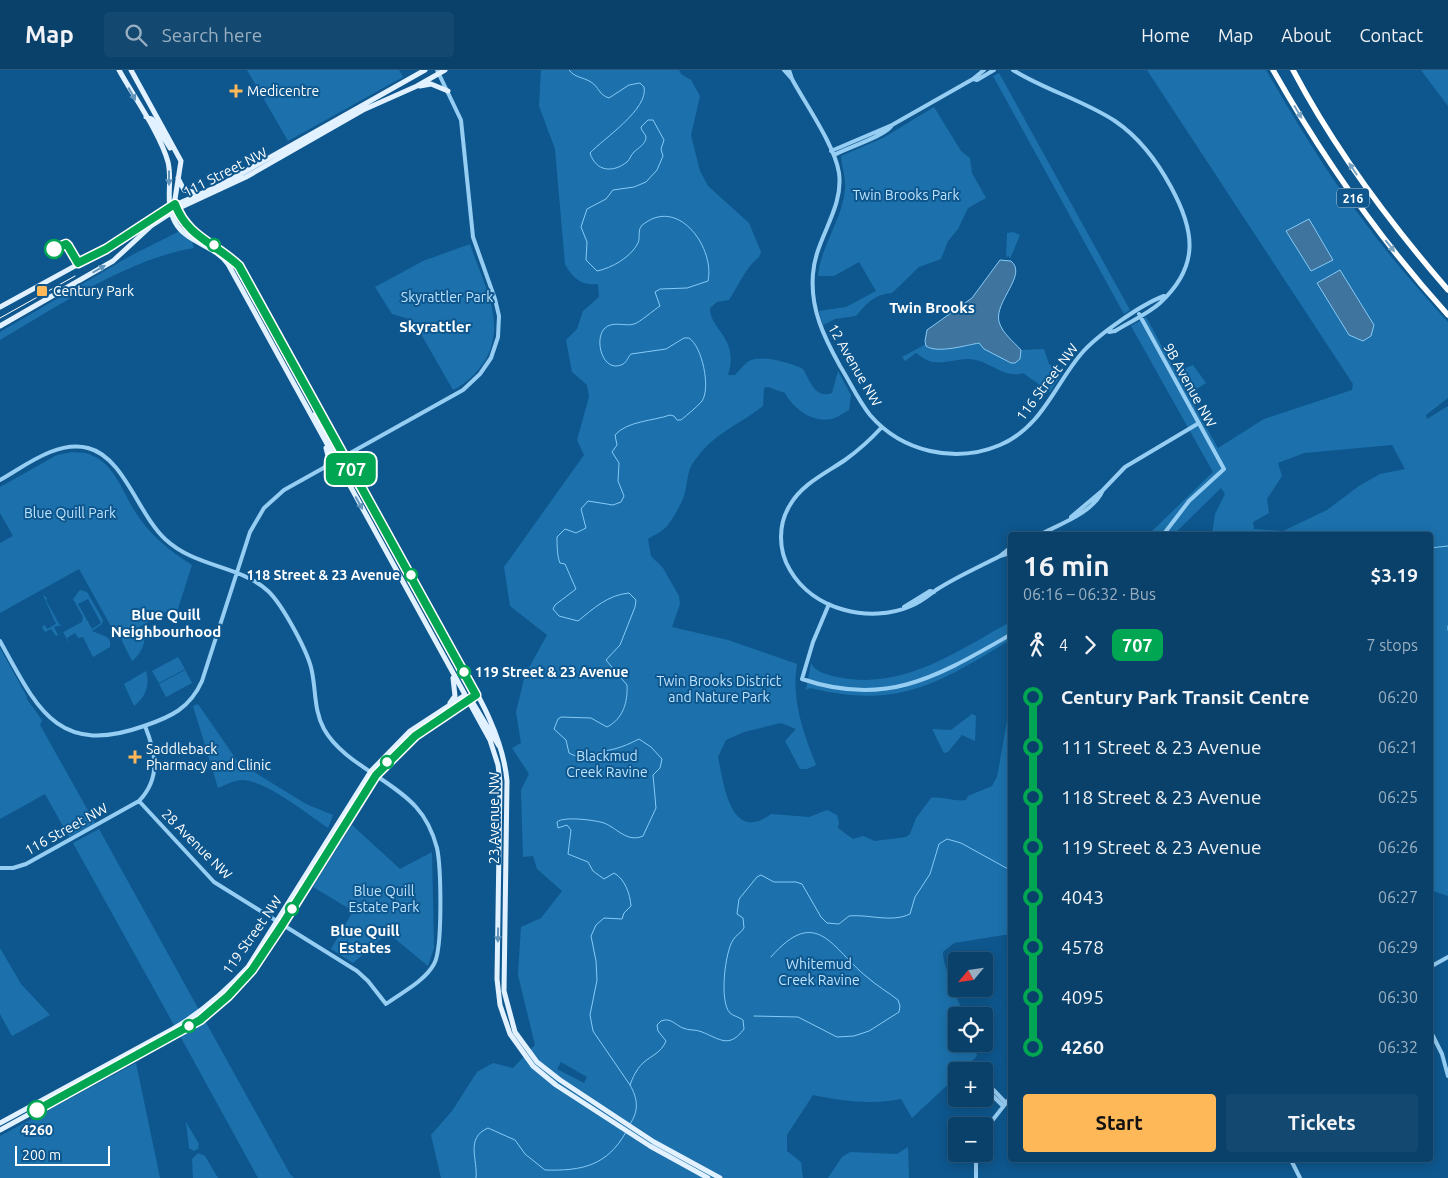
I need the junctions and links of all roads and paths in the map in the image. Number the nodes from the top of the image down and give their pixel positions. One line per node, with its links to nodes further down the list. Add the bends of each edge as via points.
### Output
1 (119, 70): 17 (main road, one-way to 17)
2 (131, 70): 19 (main road)
3 (425, 70): 21 (main road, 111 Street NW, via 221,185)
4 (445, 70): 12 (main road, 111 Street NW)
5 (784, 70): 13 (street, 12 Avenue NW)
6 (789, 70): 13 (street, 12 Avenue NW)
7 (984, 70): 14 (street)
8 (994, 70): 14 (street)
9 (1013, 70): 26 (street, 116 Street NW, via 1110,118 1149,153 1165,177 1187,220 1190,247 1182,276 1164,296)
10 (1274, 70): 27 (highway, 216, one-way to 27, via 1356,203)
11 (1293, 70): 24 (highway, 216, one-way to 11, via 1369,192 1337,146)
12 (438, 72): 15 (main road, 111 Street NW); 16 (street)
13 (792, 79): 18 (street, 12 Avenue NW)
14 (973, 79): 18 (street, via 892,125)
15 (417, 86): 16 (main road, via 431,84); 22 (main road, 111 Street NW, via 363,110 246,177)
16 (448, 91): 34 (street, via 462,125 472,232 496,302 499,321 497,341 487,365 469,385)
17 (146, 117): 19 (main road, via 152,119); 23 (main road, one-way to 23, via 168,163)
18 (833, 153): 31 (street, 12 Avenue NW, via 839,174 839,192 816,256 813,294 816,314 820,329 858,397)
19 (180, 159): 20 (main road)
20 (178, 178): 21 (main road, via 184,190); 22 (main road)
21 (200, 193): 22 (main road, 111 Street NW)
22 (176, 207): 23 (main road, 111 Street NW); 34 (main road, 23 Avenue NW, via 191,231 239,266)
23 (170, 210): 25 (main road, 111 Street NW); 28 (main road, 111 Street NW, one-way to 23, via 113,261); 29 (main road, 23 Avenue NW, via 178,228 224,258)
24 (1448, 290)
25 (0, 307)
26 (1138, 313): 30 (street, 9B Avenue NW); 33 (street, 116 Street NW, via 1082,353 1037,418 1010,440 986,450 964,454 943,454)
27 (1448, 315)
28 (0, 326)
29 (305, 405): 32 (main road, 23 Avenue NW); 34 (main road, via 338,453)
30 (1199, 423): 39 (street, via 1134,460 1091,506); 40 (street, 9B Avenue NW, via 1224,469 1189,501)
31 (882, 427): 33 (street, 12 Avenue NW); 45 (street, via 861,448 806,486 794,499 782,524 782,548 787,565 795,578)
32 (323, 438): 35 (main road, 23 Avenue NW); 36 (main road, via 328,453)
33 (914, 446)
34 (344, 456): 35 (street); 38 (main road, 23 Avenue NW)
35 (336, 461): 36 (street); 38 (main road, via 346,468 367,504); 48 (main road, 23 Avenue NW, one-way to 48)
36 (326, 466): 44 (street, via 279,493 264,508 250,532)
37 (0, 480): 44 (street, via 58,449 76,446 93,449 114,465 148,520 169,542 199,561)
38 (377, 514): 49 (main road, 23 Avenue NW)
39 (1044, 532)
40 (1165, 532)
41 (1008, 550): 43 (street)
42 (1008, 554): 43 (street)
43 (1000, 556): 45 (street, via 904,608 865,614)
44 (236, 574): 52 (street, via 200,687 178,712); 54 (street, via 260,585 278,603 311,664 317,711 324,728 334,742)
45 (829, 604): 46 (street, via 802,679 849,690 905,686 940,673)
46 (1008, 636)
47 (0, 641): 52 (street, via 34,701 46,716 59,725 97,737)
48 (441, 651): 50 (main road, 23 Avenue NW); 51 (main road, via 455,684 455,696)
49 (476, 695): 50 (main road, 119 Street NW); 53 (main road, 23 Avenue NW)
50 (468, 698): 51 (main road, 119 Street NW); 53 (main road); 54 (main road, 119 Street NW, via 415,736); 66 (main road, 23 Avenue NW, one-way to 66, via 490,740 500,782 497,979 503,1016 515,1043 533,1066 556,1085)
51 (449, 706): 54 (main road, 119 Street NW, via 410,731)
52 (145, 726): 55 (street, via 155,753 156,767 150,786)
53 (502, 749): 66 (main road, 23 Avenue NW, via 507,781 504,978 509,1014 520,1040 537,1062)
54 (373, 773): 57 (main road, 119 Street NW); 57 (street, 28 Avenue NW, via 416,806 434,838 439,864 438,949 430,970 386,1004 361,974)
55 (139, 801): 56 (street, 116 Street NW, via 26,864); 57 (street, 28 Avenue NW, via 214,882)
56 (0, 868)
57 (279, 923): 68 (main road, 119 Street NW, via 248,967 225,992 196,1015); 69 (main road, 119 Street NW, via 252,970 200,1020)
58 (1448, 957): 59 (street)
59 (1433, 965)
60 (1433, 1036): 61 (street)
61 (1448, 1076)
62 (993, 1091): 65 (street)
63 (993, 1095): 65 (street)
64 (1008, 1100): 65 (street)
65 (1004, 1104): 67 (street)
66 (612, 1118): 70 (main road, 23 Avenue NW)
67 (993, 1119)
68 (0, 1123)
69 (0, 1130)
70 (639, 1136): 73 (main road, 23 Avenue NW); 74 (main road, 23 Avenue NW)
71 (976, 1162): 75 (street)
72 (1292, 1162): 76 (street)
73 (708, 1178)
74 (720, 1178)
75 (976, 1178)
76 (1300, 1178)

